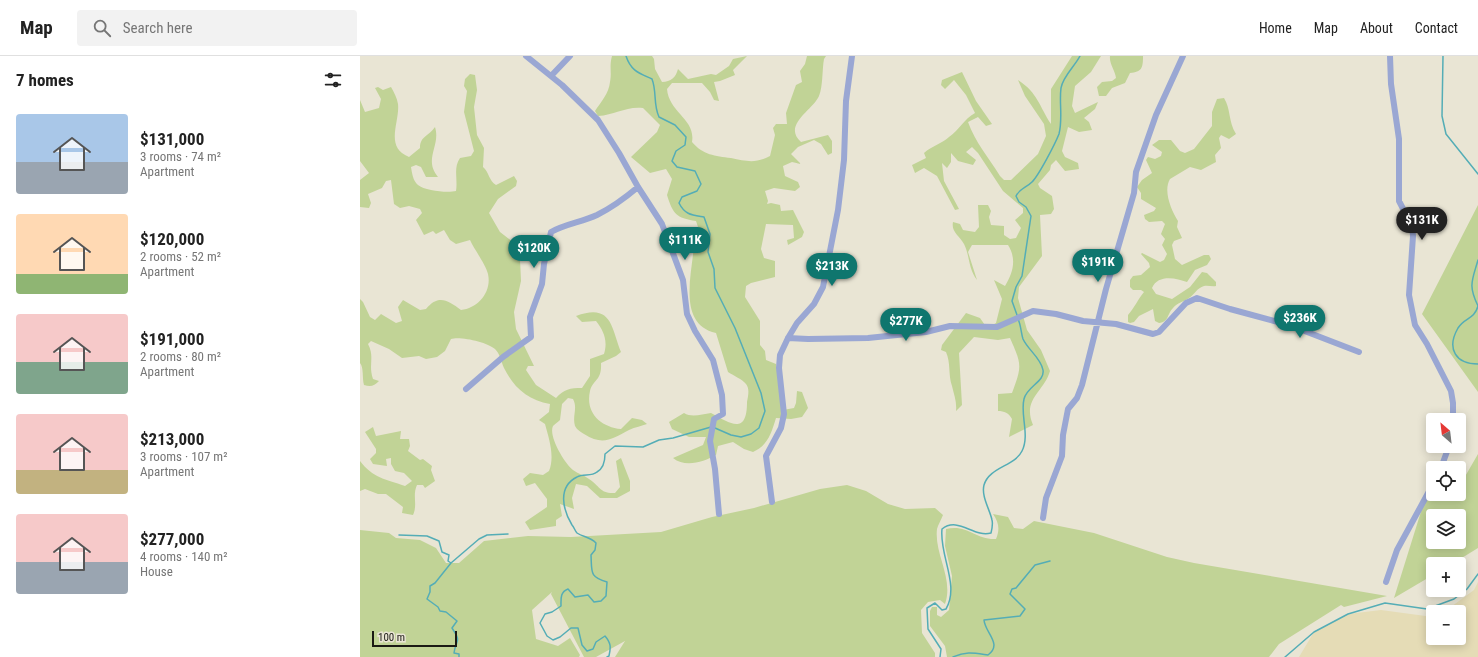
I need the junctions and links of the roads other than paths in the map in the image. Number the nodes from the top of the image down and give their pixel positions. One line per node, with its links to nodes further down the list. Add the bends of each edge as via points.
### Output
1 (526, 56): 6 (street)
2 (570, 56): 6 (street)
3 (852, 56): 9 (street, via 838,210 823,287 814,304)
4 (1183, 56): 8 (street, via 1156,115 1136,172 1134,193)
5 (1390, 56): 12 (street, via 1391,84 1400,139 1399,202 1412,226 1413,236 1409,295 1415,325 1451,391)
6 (551, 76): 7 (street, via 598,120)
7 (638, 186): 11 (street, via 618,203 597,215 551,232 542,284 530,317 531,337); 15 (street, via 662,224 672,247 683,280 687,314 713,360 722,395 723,414 714,420 710,442)
8 (1098, 322): 9 (street, via 1033,311 997,327 950,326 926,332 868,338); 10 (street, via 1153,334 1159,332 1186,303 1197,298 1288,325); 16 (street, via 1082,385 1077,398 1068,409 1062,456 1046,498)
9 (788, 338): 14 (street, via 780,355 779,368 784,414 781,428 766,456)
10 (1359, 352)
11 (466, 388)
12 (1453, 413)
13 (1426, 497): 17 (street, via 1397,550)
14 (772, 502)
15 (719, 514)
16 (1043, 518)
17 (1386, 582)

